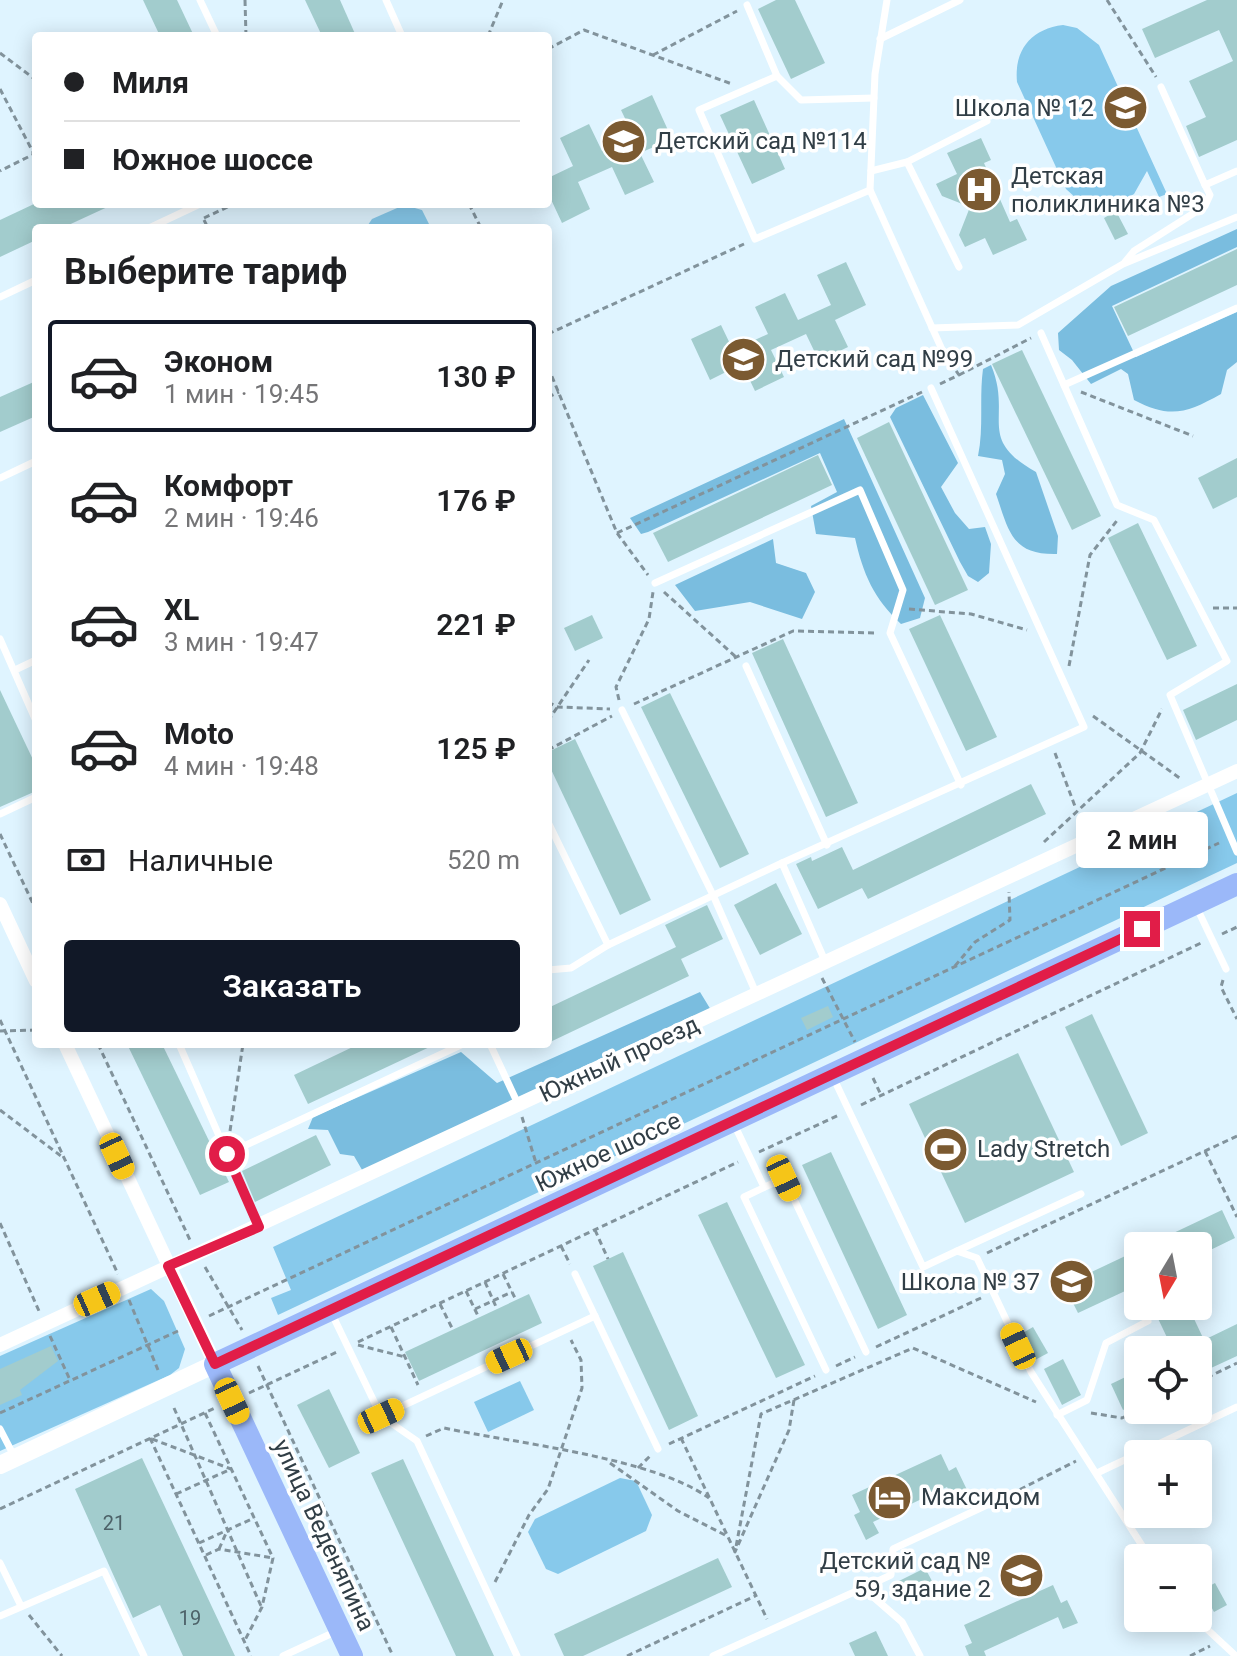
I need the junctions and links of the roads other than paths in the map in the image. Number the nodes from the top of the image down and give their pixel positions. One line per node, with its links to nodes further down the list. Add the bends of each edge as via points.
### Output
1 (200, 0): 6 (lane)
2 (386, 0): 7 (lane)
3 (887, 0): 8 (lane)
4 (960, 0): 8 (lane)
5 (747, 5): 9 (lane)
6 (215, 32)
7 (400, 32)
8 (880, 39): 11 (lane)
9 (777, 76): 11 (lane, via 801,100); 17 (lane, via 699,110 755,239)
10 (1161, 87): 16 (lane)
11 (874, 98): 14 (lane)
12 (987, 121): 13 (lane)
13 (907, 162): 14 (lane); 22 (lane)
14 (871, 171): 17 (lane)
15 (1237, 171): 16 (lane)
16 (1205, 185): 21 (lane, via 1210,195 1205,206 1134,251)
17 (870, 190): 26 (lane)
18 (192, 208): 20 (lane)
19 (1237, 217): 21 (lane)
20 (158, 224)
21 (1123, 264): 26 (lane, via 1018,325)
22 (959, 267)
23 (32, 282): 24 (lane)
24 (0, 297)
25 (1237, 308): 29 (lane)
26 (932, 328): 28 (lane)
27 (1041, 333): 29 (lane)
28 (944, 354)
29 (1064, 385): 42 (lane, via 1117,505 1154,520 1227,661 1170,695)
30 (931, 388): 41 (lane, via 1084,727)
31 (32, 463): 32 (lane)
32 (0, 478)
33 (655, 583): 41 (lane, via 860,490 903,590 890,633)
34 (0, 639): 37 (lane)
35 (32, 662): 37 (lane)
36 (746, 666): 46 (lane)
37 (15, 670): 39 (lane)
38 (622, 710): 50 (lane)
39 (32, 711)
40 (1237, 771): 42 (street, Южный проезд)
41 (961, 785): 46 (lane)
42 (1203, 787): 47 (lane); 54 (street, Южный проезд)
43 (32, 799): 44 (lane)
44 (0, 814)
45 (552, 830): 53 (lane)
46 (827, 845): 48 (lane)
47 (1237, 852)
48 (782, 863): 50 (lane); 54 (lane)
49 (1237, 884): 51 (main road, Южное шоссе)
50 (713, 895): 53 (lane); 58 (lane)
51 (1195, 904): 55 (lane); 63 (main road, Южное шоссе)
52 (0, 905): 57 (street)
53 (608, 945): 56 (lane, via 571,968)
54 (821, 965): 58 (street, Южный проезд)
55 (1226, 969)
56 (552, 970)
57 (32, 973)
58 (757, 995): 64 (street, Южный проезд)
59 (67, 1048): 71 (street, улица Веденяпина)
60 (181, 1048): 66 (lane)
61 (454, 1048): 66 (lane)
62 (492, 1048): 64 (lane)
63 (832, 1075): 65 (main road, Южное шоссе); 70 (lane, via 923,1267)
64 (519, 1106): 69 (street, Южный проезд)
65 (733, 1122): 67 (lane); 73 (main road, Южное шоссе)
66 (227, 1154): 69 (lane)
67 (764, 1187): 77 (lane, via 784,1178); 79 (lane, via 744,1197)
68 (1081, 1194): 70 (lane)
69 (259, 1227): 71 (street, Южный проезд)
70 (957, 1251): 81 (lane, via 977,1258)
71 (168, 1266): 76 (street, Южный проезд); 78 (street, улица Веденяпина)
72 (575, 1274): 74 (lane)
73 (330, 1310): 78 (main road, Южное шоссе); 82 (lane)
74 (595, 1316): 82 (lane); 84 (lane)
75 (1148, 1321): 81 (lane, via 1106,1343 1087,1400)
76 (0, 1345)
77 (866, 1352)
78 (215, 1364): 85 (street, Южное шоссе); 93 (main road, улица Веденяпина)
79 (826, 1370)
80 (1237, 1407): 86 (lane)
81 (1056, 1413): 86 (lane)
82 (381, 1416): 98 (lane, via 417,1441)
83 (0, 1429): 85 (lane)
84 (658, 1449)
85 (7, 1462)
86 (1097, 1473): 88 (lane)
87 (1002, 1498): 90 (lane, via 893,1549 891,1575)
88 (1141, 1544)
89 (0, 1563): 91 (lane)
90 (863, 1588): 99 (lane); 100 (lane, via 902,1622)
91 (21, 1606): 92 (lane); 95 (lane, via 104,1571)
92 (0, 1616)
93 (339, 1630): 96 (lane); 97 (main road, улица Веденяпина)
94 (1211, 1632): 101 (lane)
95 (144, 1656)
96 (283, 1656)
97 (352, 1656)
98 (517, 1656)
99 (713, 1656)
100 (920, 1656)
101 (1236, 1656)

